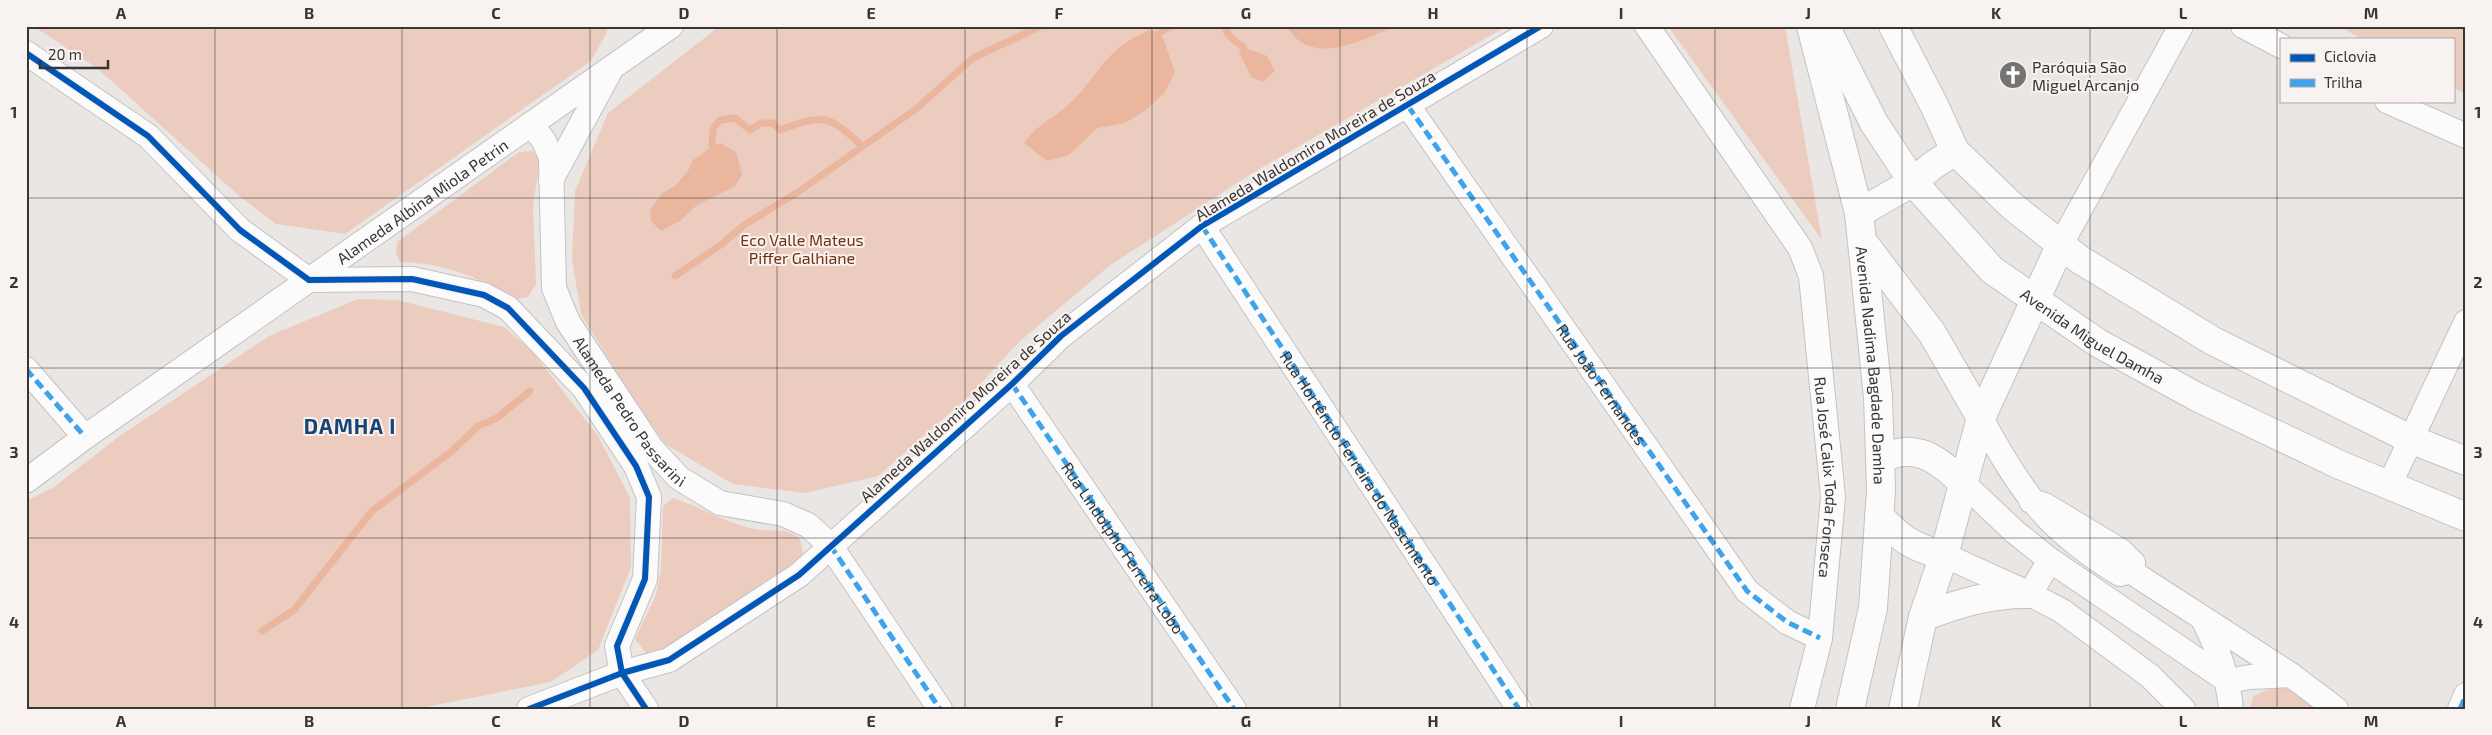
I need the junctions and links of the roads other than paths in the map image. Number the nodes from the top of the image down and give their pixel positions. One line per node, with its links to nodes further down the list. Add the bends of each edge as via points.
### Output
1 (671, 26): 11 (street, Alameda Albina Miola Petrin)
2 (1541, 26): 13 (street, Alameda Waldomiro Moreira de Souza)
3 (1648, 26): 44 (street, Rua José Calix Toda Fonseca, via 1800,248 1811,276 1832,497)
4 (1810, 26): 19 (street, Avenida Nadima Bagdade Damha)
5 (1826, 26): 18 (street, Avenida Miguel Damha, via 1874,123)
6 (1893, 26): 16 (street)
7 (2181, 26): 22 (street)
8 (2243, 26): 9 (street)
9 (2280, 45)
10 (26, 53): 23 (street, via 148,136 240,230)
11 (612, 68): 14 (street, Alameda Albina Miola Petrin); 17 (street)
12 (2389, 102): 15 (street)
13 (1408, 106): 20 (street, Alameda Waldomiro Moreira de Souza); 44 (street, Rua João Fernandes, via 1747,591 1787,622)
14 (531, 124): 17 (street, Alameda Pedro Passarini, via 544,141 551,158); 23 (street, Alameda Albina Miola Petrin)
15 (2466, 136)
16 (1955, 151): 18 (street); 22 (street, via 2012,206)
17 (550, 181): 38 (street, Alameda Pedro Passarini, via 554,288 568,322 652,449 679,478 720,503 783,514 808,525)
18 (1913, 182): 19 (street); 24 (street, Avenida Miguel Damha, via 1992,270)
19 (1859, 213): 21 (street, Avenida Nadima Bagdade Damha)
20 (1202, 226): 27 (street, Alameda Waldomiro Moreira de Souza, via 1061,336); 53 (street, Rua Hortêncio Ferreira do Nascimento)
21 (1863, 242): 28 (street, via 1932,333); 31 (street, Avenida Nadima Bagdade Damha)
22 (2061, 244): 24 (street); 30 (street, via 2110,279 2213,341)
23 (309, 280): 29 (street, Alameda Albina Miola Petrin); 45 (street, Alameda Pedro Passarini, via 412,279 484,295 508,308 584,388 631,458 649,497 645,579 617,646)
24 (2034, 301): 28 (street); 35 (street, Avenida Miguel Damha, via 2098,343 2197,397)
25 (2466, 322): 30 (street)
26 (26, 369): 29 (street)
27 (1012, 384): 38 (street, Alameda Waldomiro Moreira de Souza); 52 (street, Rua Lindolpho Ferreira Lobo)
28 (1981, 418): 34 (street); 43 (street, via 2031,501 2045,505 2121,551 2133,563 2130,571)
29 (85, 436): 33 (street, Alameda Albina Miola Petrin)
30 (2410, 439): 32 (street); 35 (street)
31 (1881, 458): 34 (street, via 1905,451 1926,456 1941,463); 36 (street, Avenida Nadima Bagdade Damha)
32 (2466, 461)
33 (26, 481)
34 (1962, 482): 39 (street); 40 (street)
35 (2389, 486): 37 (street, Avenida Miguel Damha)
36 (1879, 516): 39 (street, via 1900,538 1921,550); 55 (street, Avenida Nadima Bagdade Damha, via 1873,608)
37 (2466, 517)
38 (830, 545): 45 (street, Alameda Waldomiro Moreira de Souza, via 799,575 669,660); 51 (street, Alameda Pedro Passarini)
39 (1944, 555): 41 (street); 42 (street)
40 (2050, 560): 41 (street); 47 (street)
41 (2030, 594): 42 (street, via 1983,598); 57 (street, via 2062,611 2150,676)
42 (1923, 617): 56 (street)
43 (2203, 619): 46 (street); 47 (street)
44 (1820, 638): 54 (street, Rua José Calix Toda Fonseca)
45 (622, 674): 49 (street, Alameda Waldomiro Moreira de Souza); 50 (street)
46 (2291, 674): 47 (street, via 2250,676); 59 (street)
47 (2228, 681): 58 (street)
48 (2466, 695): 60 (street)
49 (529, 709)
50 (646, 709)
51 (940, 709)
52 (1234, 709)
53 (1519, 709)
54 (1802, 709)
55 (1850, 709)
56 (1902, 709)
57 (2183, 709)
58 (2231, 709)
59 (2336, 709)
60 (2460, 709)

